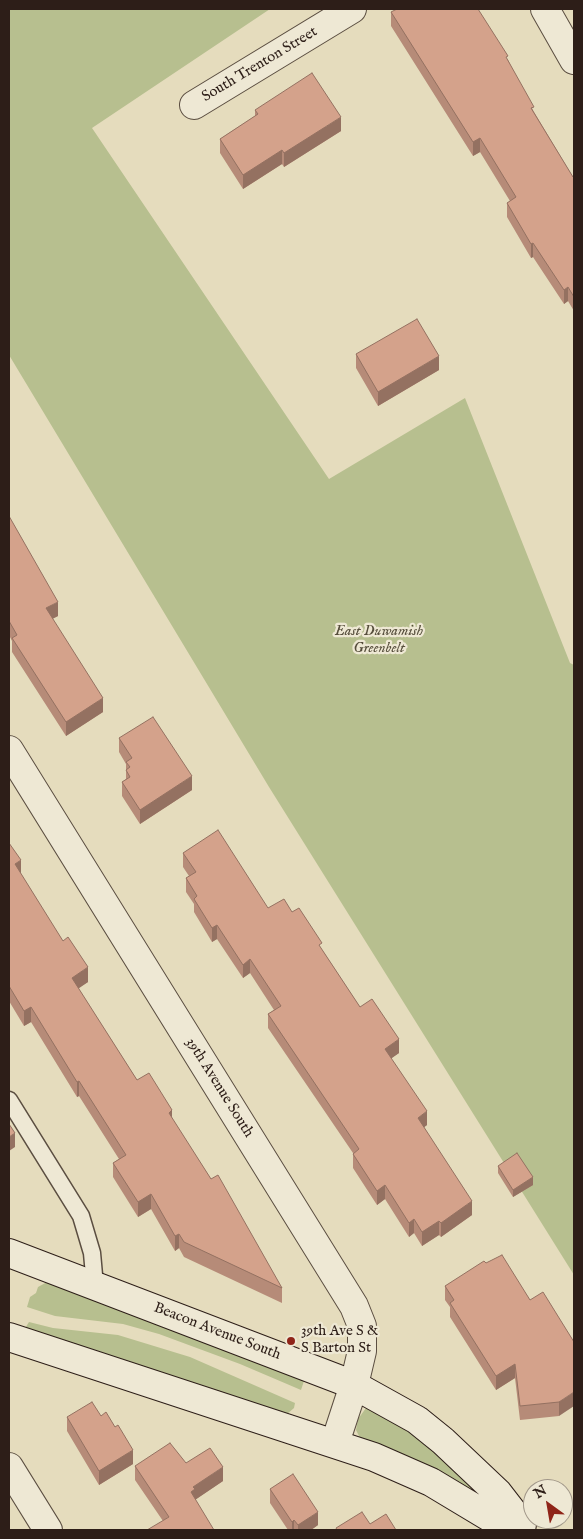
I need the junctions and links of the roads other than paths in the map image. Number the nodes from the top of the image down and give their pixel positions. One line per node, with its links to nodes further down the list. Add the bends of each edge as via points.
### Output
1 (352, 9): 4 (main road, South Trenton Street)
2 (545, 9): 3 (main road)
3 (574, 60)
4 (194, 105)
5 (9, 750): 10 (main road, 39th Avenue South, via 354,1306 362,1326 362,1351)
6 (9, 1100): 8 (lane, via 80,1216 92,1252)
7 (9, 1253): 8 (main road, Beacon Avenue South)
8 (95, 1286): 10 (main road, Beacon Avenue South)
9 (9, 1337): 11 (main road)
10 (354, 1385): 11 (main road, 39th Avenue South); 15 (main road, Beacon Avenue South, via 417,1420 443,1441 498,1493 522,1524)
11 (335, 1443): 14 (main road, via 431,1482)
12 (9, 1467): 13 (main road)
13 (48, 1530)
14 (512, 1530)
15 (521, 1530)

